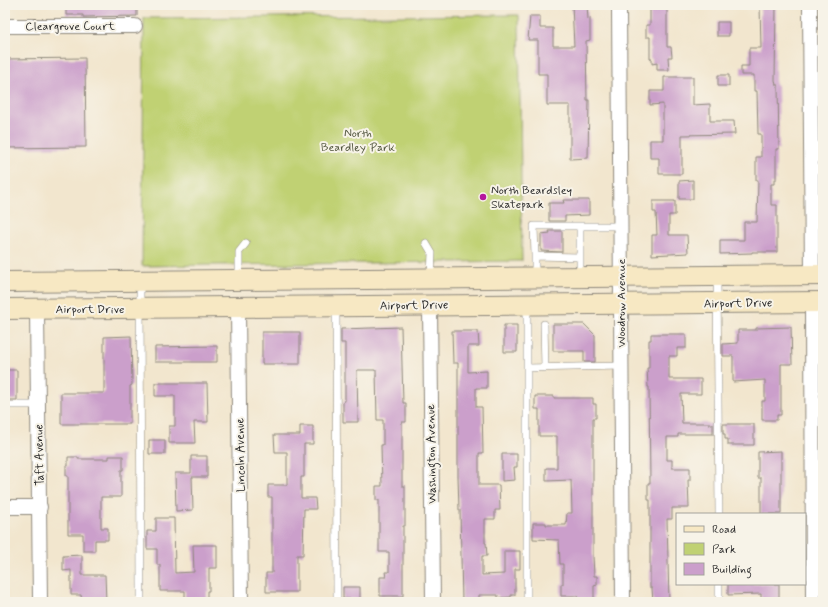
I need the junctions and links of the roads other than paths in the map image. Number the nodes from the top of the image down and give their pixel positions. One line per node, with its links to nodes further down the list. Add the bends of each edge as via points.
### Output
1 (619, 5): 6 (street, Woodrow Avenue)
2 (810, 5): 11 (street)
3 (5, 26): 4 (street, Cleargrove Court)
4 (135, 26)
5 (580, 226): 6 (lane); 9 (lane, via 534,226); 10 (lane)
6 (620, 226): 15 (street, Woodrow Avenue)
7 (246, 243): 17 (lane, via 239,252)
8 (426, 243): 16 (lane, via 432,253)
9 (535, 256): 10 (lane); 13 (lane)
10 (580, 257): 14 (lane)
11 (818, 276): 12 (main road)
12 (717, 277): 15 (main road); 21 (lane)
13 (535, 278): 14 (main road); 16 (main road)
14 (580, 278): 15 (main road)
15 (621, 278): 22 (street, Woodrow Avenue)
16 (431, 279): 17 (main road)
17 (239, 281): 19 (main road)
18 (5, 282): 19 (main road)
19 (140, 282): 26 (lane)
20 (818, 302): 21 (main road, Airport Drive); 31 (street)
21 (717, 303): 22 (main road, Airport Drive); 39 (lane)
22 (621, 304): 24 (main road, Airport Drive); 32 (street, Woodrow Avenue)
23 (430, 305): 24 (main road, Airport Drive); 25 (main road, Airport Drive); 45 (street, Washington Avenue)
24 (527, 305): 33 (lane)
25 (336, 306): 27 (main road, Airport Drive); 44 (lane)
26 (140, 308): 27 (main road, Airport Drive); 29 (main road, Airport Drive); 42 (lane)
27 (238, 308): 43 (street, Lincoln Avenue)
28 (5, 309): 29 (main road, Airport Drive)
29 (37, 309): 36 (street, Taft Avenue)
30 (544, 324): 34 (lane)
31 (818, 335): 49 (street)
32 (621, 366): 34 (lane); 47 (street, Woodrow Avenue)
33 (527, 368): 34 (lane); 46 (lane)
34 (544, 368)
35 (5, 405): 36 (lane)
36 (38, 405): 38 (street, Taft Avenue)
37 (5, 507): 38 (street)
38 (40, 507): 41 (street, Taft Avenue)
39 (719, 513)
40 (719, 585): 48 (lane)
41 (40, 602)
42 (141, 602)
43 (241, 602)
44 (337, 602)
45 (433, 602)
46 (527, 602)
47 (623, 602)
48 (719, 602)
49 (813, 602)

